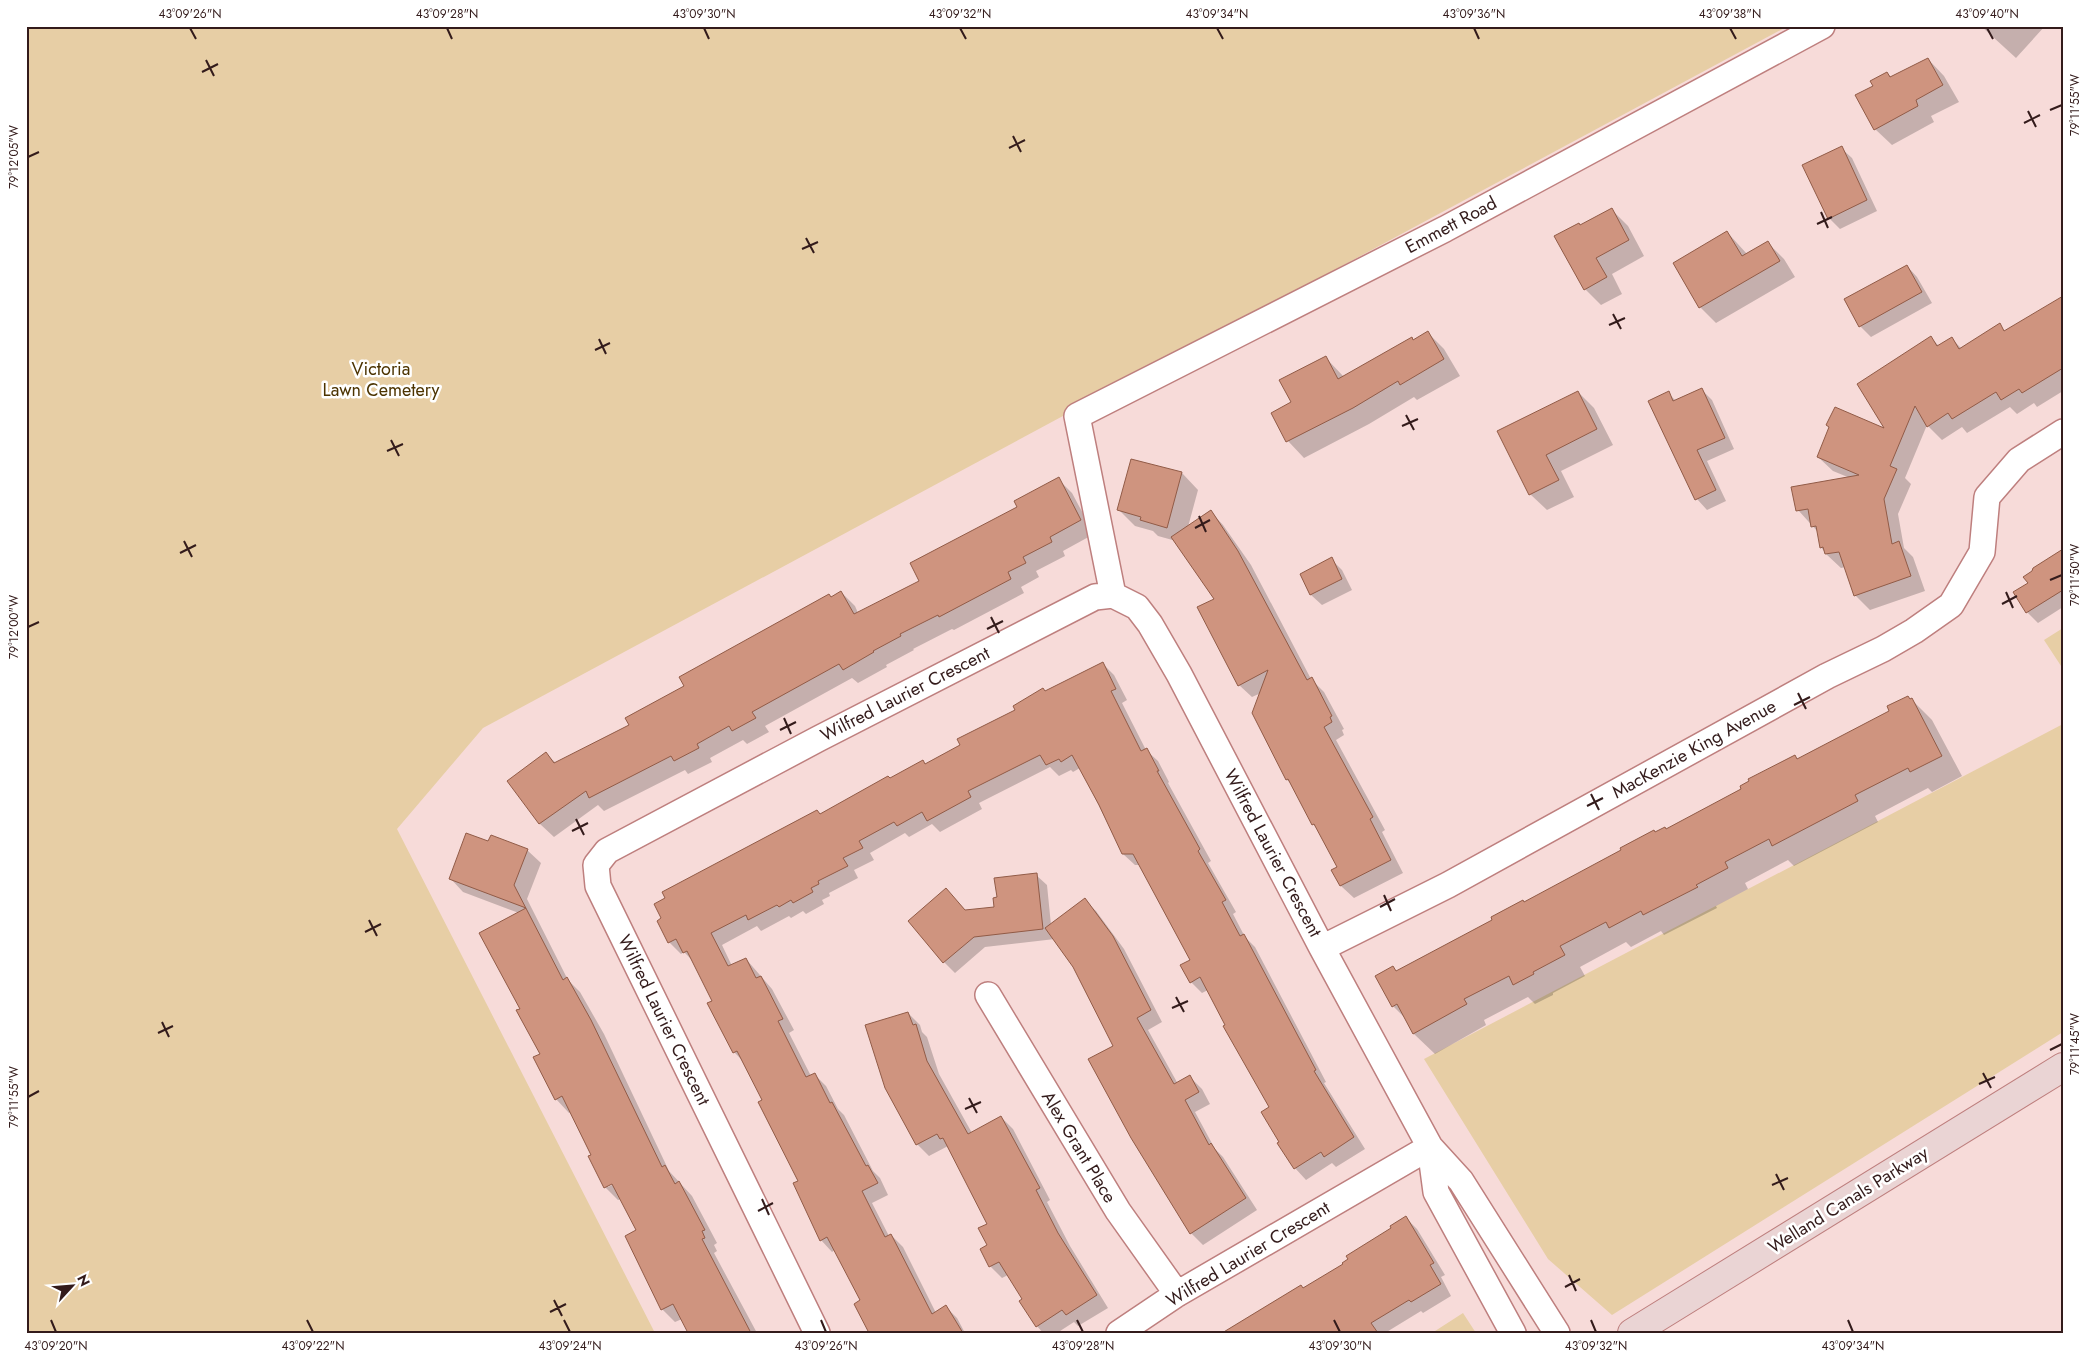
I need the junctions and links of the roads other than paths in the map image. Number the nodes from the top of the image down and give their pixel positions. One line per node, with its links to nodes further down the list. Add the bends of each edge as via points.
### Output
1 (1822, 26): 3 (street, Emmett Road, via 1445,229 1077,416)
2 (2063, 432): 4 (street, MacKenzie King Avenue, via 2019,460 1987,497 1982,552 1951,605 1914,631 1448,885)
3 (1113, 595): 4 (street, Wilfred Laurier Crescent, via 1137,607 1150,624); 9 (street, Wilfred Laurier Crescent, via 1095,597 818,739 607,851 596,865 598,886)
4 (1322, 948): 7 (street, Wilfred Laurier Crescent)
5 (988, 995): 8 (street, Alex Grant Place, via 1118,1211)
6 (2063, 1067): 13 (main road, Welland Canals Parkway)
7 (1430, 1147): 8 (street, Wilfred Laurier Crescent); 11 (street, Wilfred Laurier Crescent, via 1436,1192); 12 (street, Wilfred Laurier Crescent, via 1461,1182)
8 (1177, 1294): 10 (street, Wilfred Laurier Crescent)
9 (816, 1333)
10 (1119, 1333)
11 (1513, 1333)
12 (1557, 1333)
13 (1632, 1333)

